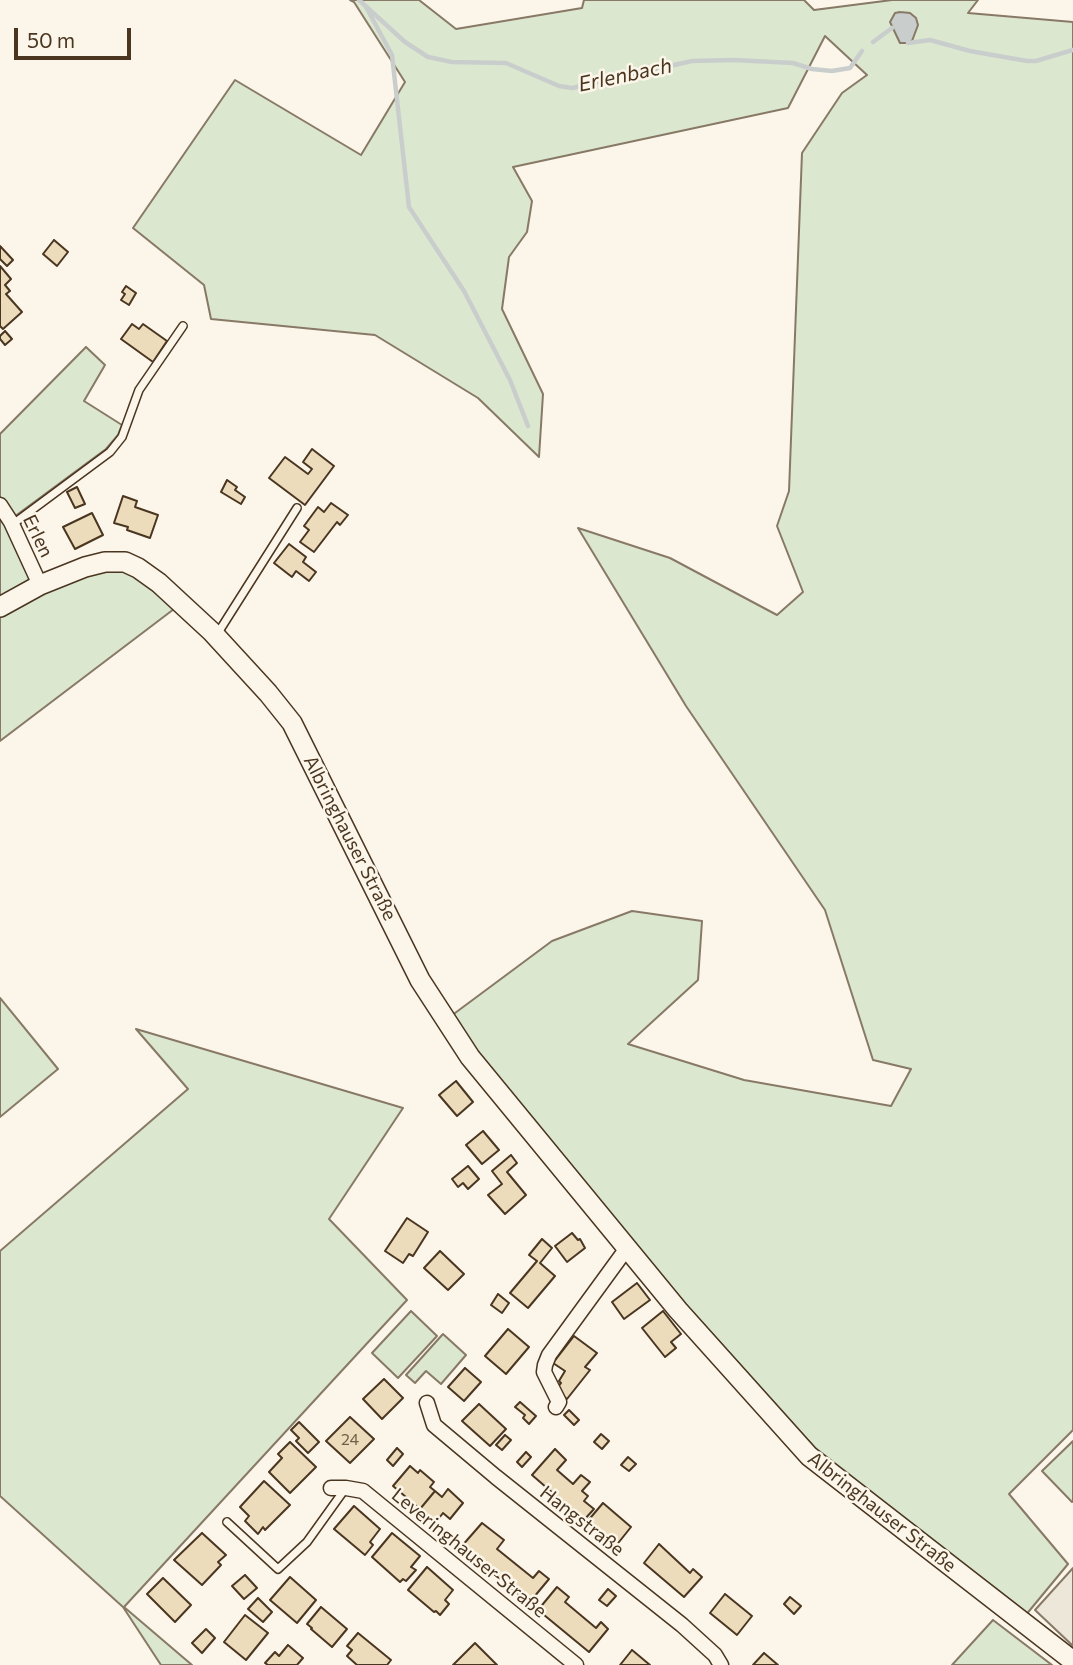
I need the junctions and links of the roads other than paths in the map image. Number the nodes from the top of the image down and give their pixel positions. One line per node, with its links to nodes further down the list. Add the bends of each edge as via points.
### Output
1 (183, 326): 4 (lane, via 139,390 122,437 110,452)
2 (0, 505): 4 (street, Erlen)
3 (296, 508): 7 (lane)
4 (12, 524): 5 (street, Erlen)
5 (40, 585): 6 (street, Albringhauser Straße); 7 (street, Albringhauser Straße, via 85,567 125,562 159,583)
6 (0, 607)
7 (216, 636): 8 (street, Albringhauser Straße, via 292,723 420,979 470,1057)
8 (627, 1248): 10 (street, via 549,1355 544,1373 559,1402); 13 (street, Albringhauser Straße, via 809,1456)
9 (427, 1403): 15 (street, Hangstraße, via 434,1425 682,1625)
10 (556, 1407)
11 (338, 1488): 12 (lane, via 307,1542 278,1569); 14 (street, Leveringhauser Straße, via 363,1491)
12 (227, 1522)
13 (1073, 1661)
14 (576, 1665)
15 (721, 1665)

